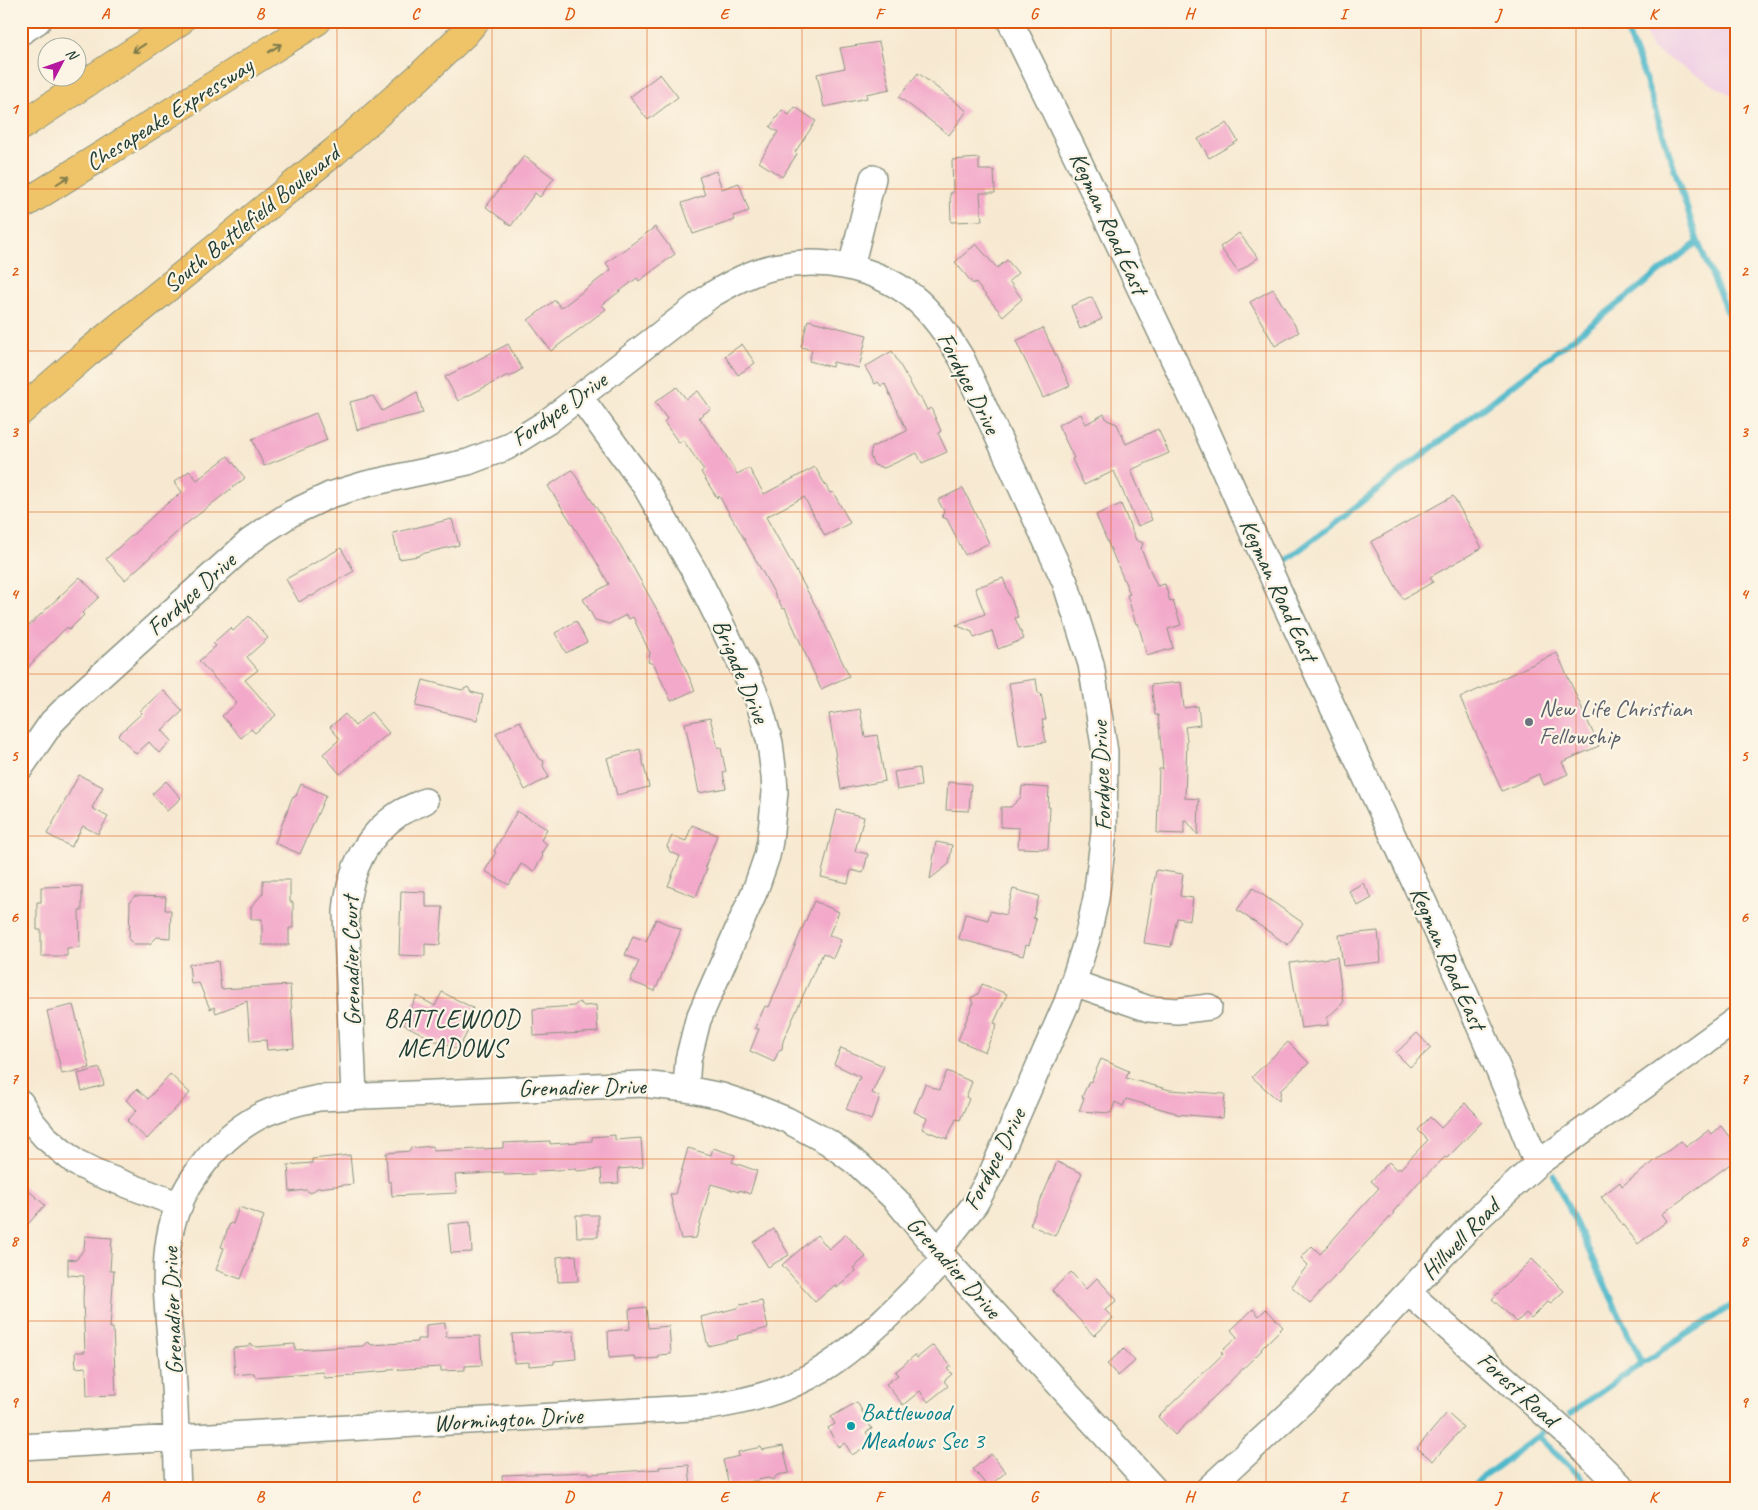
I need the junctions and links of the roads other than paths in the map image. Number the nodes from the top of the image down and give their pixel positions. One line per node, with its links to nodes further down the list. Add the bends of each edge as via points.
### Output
1 (38, 21): 6 (street)
2 (180, 21): 7 (main road, one-way to 7)
3 (317, 21): 9 (main road, Chesapeake Expressway, one-way to 3)
4 (475, 21): 12 (main road, South Battlefield Boulevard, via 419,77 334,152)
5 (1010, 21): 21 (street, Kegman Road East, via 1198,412 1437,932)
6 (21, 32)
7 (21, 126)
8 (873, 178): 10 (street)
9 (21, 206)
10 (851, 267): 11 (street, Fordyce Drive, via 809,262 773,267 736,281 711,295); 15 (street, Fordyce Drive, via 889,282 912,296 949,336 1065,582 1082,635 1091,664 1106,752 1104,832 1096,898)
11 (580, 397): 13 (street, Fordyce Drive, via 506,447 468,462 330,495 264,531 74,700 52,722); 18 (street, Brigade Drive, via 645,486 692,565 750,682 770,743 774,792 770,841 756,888 696,1027 688,1060)
12 (21, 411)
13 (21, 767)
14 (425, 801): 19 (street, Grenadier Court, via 400,812 374,836 363,851 348,890 346,912)
15 (1074, 983): 16 (street, via 1150,1008 1177,1011); 23 (street, Fordyce Drive, via 991,1175 976,1204)
16 (1209, 1007)
17 (1737, 1019): 21 (street, Hillwell Road)
18 (686, 1088): 19 (street, Grenadier Drive, via 642,1084); 23 (street, Grenadier Drive, via 752,1106 828,1142 860,1165 896,1200)
19 (354, 1095): 22 (street, Grenadier Drive, via 298,1102 258,1117 215,1151 199,1170)
20 (21, 1103): 22 (street, via 44,1136 76,1163)
21 (1537, 1164): 24 (street, Hillwell Road, via 1476,1220)
22 (180, 1205): 25 (street, Grenadier Drive, via 169,1239 166,1272)
23 (941, 1255): 25 (street, Wormington Drive, via 881,1323 835,1361 790,1385 731,1404); 28 (street, Grenadier Drive)
24 (1408, 1292): 29 (street, Hillwell Road, via 1307,1398); 30 (street, Forest Road, via 1574,1440)
25 (175, 1438): 26 (street, Wormington Drive); 27 (street, Grenadier Drive)
26 (21, 1447)
27 (178, 1489)
28 (1154, 1489)
29 (1208, 1489)
30 (1624, 1489)

